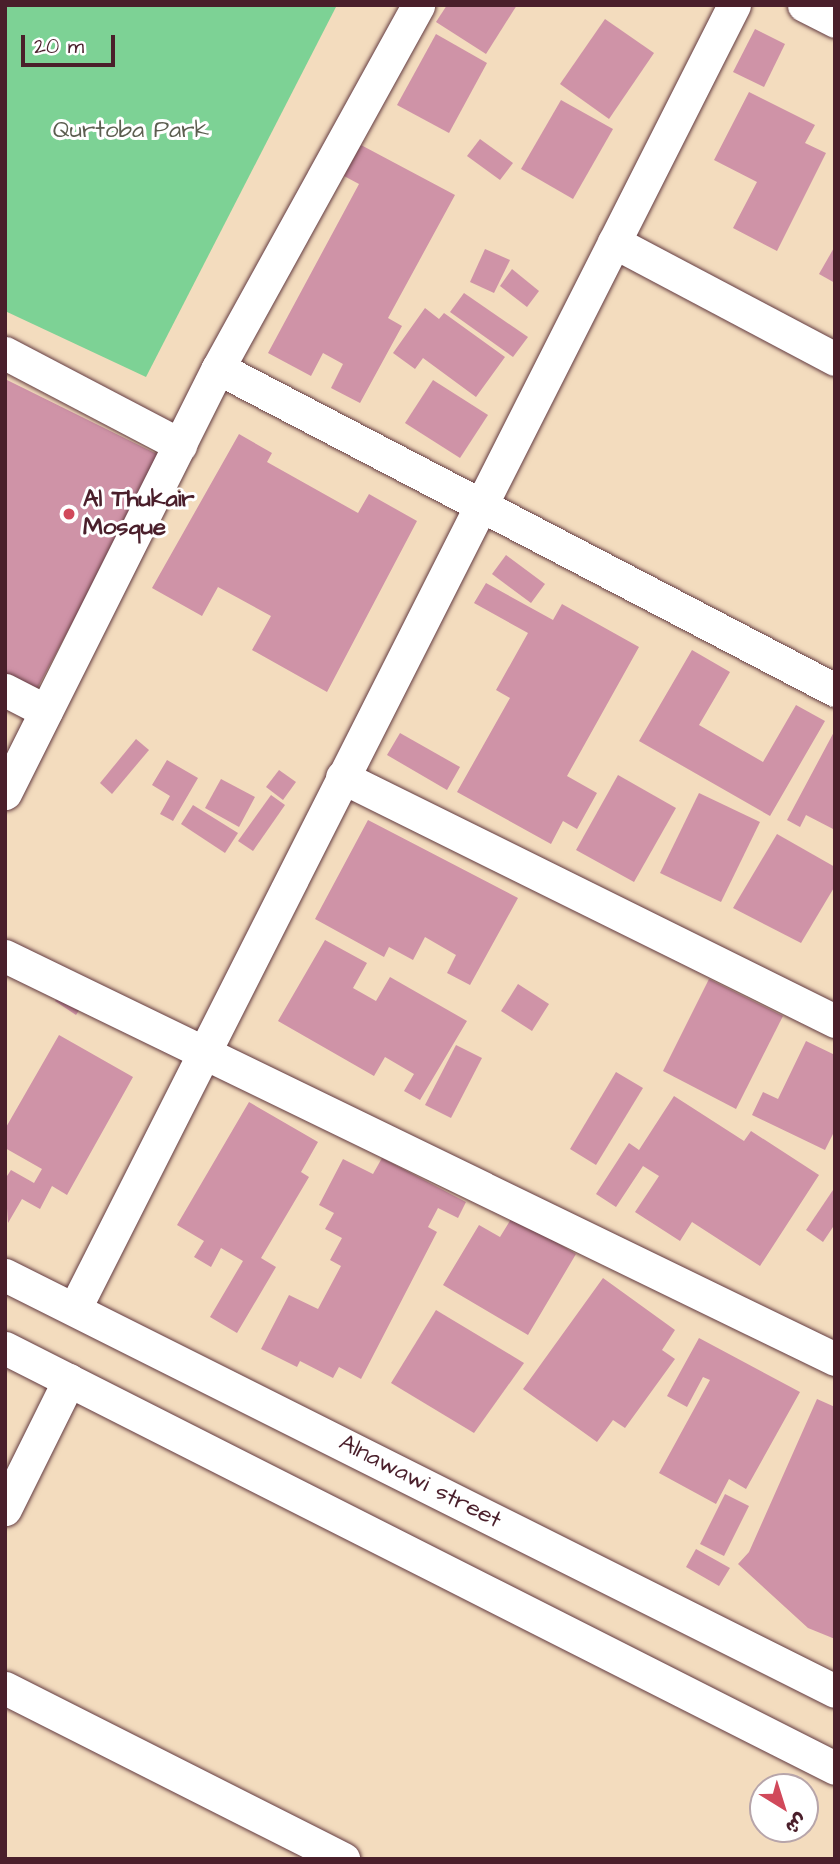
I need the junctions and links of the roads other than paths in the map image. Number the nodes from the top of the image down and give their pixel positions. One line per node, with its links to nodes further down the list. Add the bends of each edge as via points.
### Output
1 (418, 5): 8 (street)
2 (734, 5): 5 (street)
3 (804, 5): 4 (street)
4 (835, 22)
5 (614, 242): 7 (street); 10 (street)
6 (5, 353): 9 (street)
7 (835, 359)
8 (218, 368): 9 (street); 10 (street)
9 (180, 445): 13 (street)
10 (481, 503): 12 (street); 14 (street)
11 (5, 690): 13 (street)
12 (835, 690)
13 (46, 711): 15 (street)
14 (342, 778): 17 (street); 18 (street)
15 (5, 793)
16 (5, 956): 18 (street)
17 (835, 1021)
18 (202, 1053): 20 (street); 22 (street)
19 (6, 1277): 20 (street, Alnawawi street)
20 (75, 1308): 26 (street, Alnawawi street)
21 (5, 1348): 23 (street)
22 (835, 1359)
23 (69, 1380): 24 (street); 27 (street)
24 (5, 1509)
25 (5, 1688): 28 (street)
26 (835, 1691)
27 (835, 1768)
28 (343, 1859)

